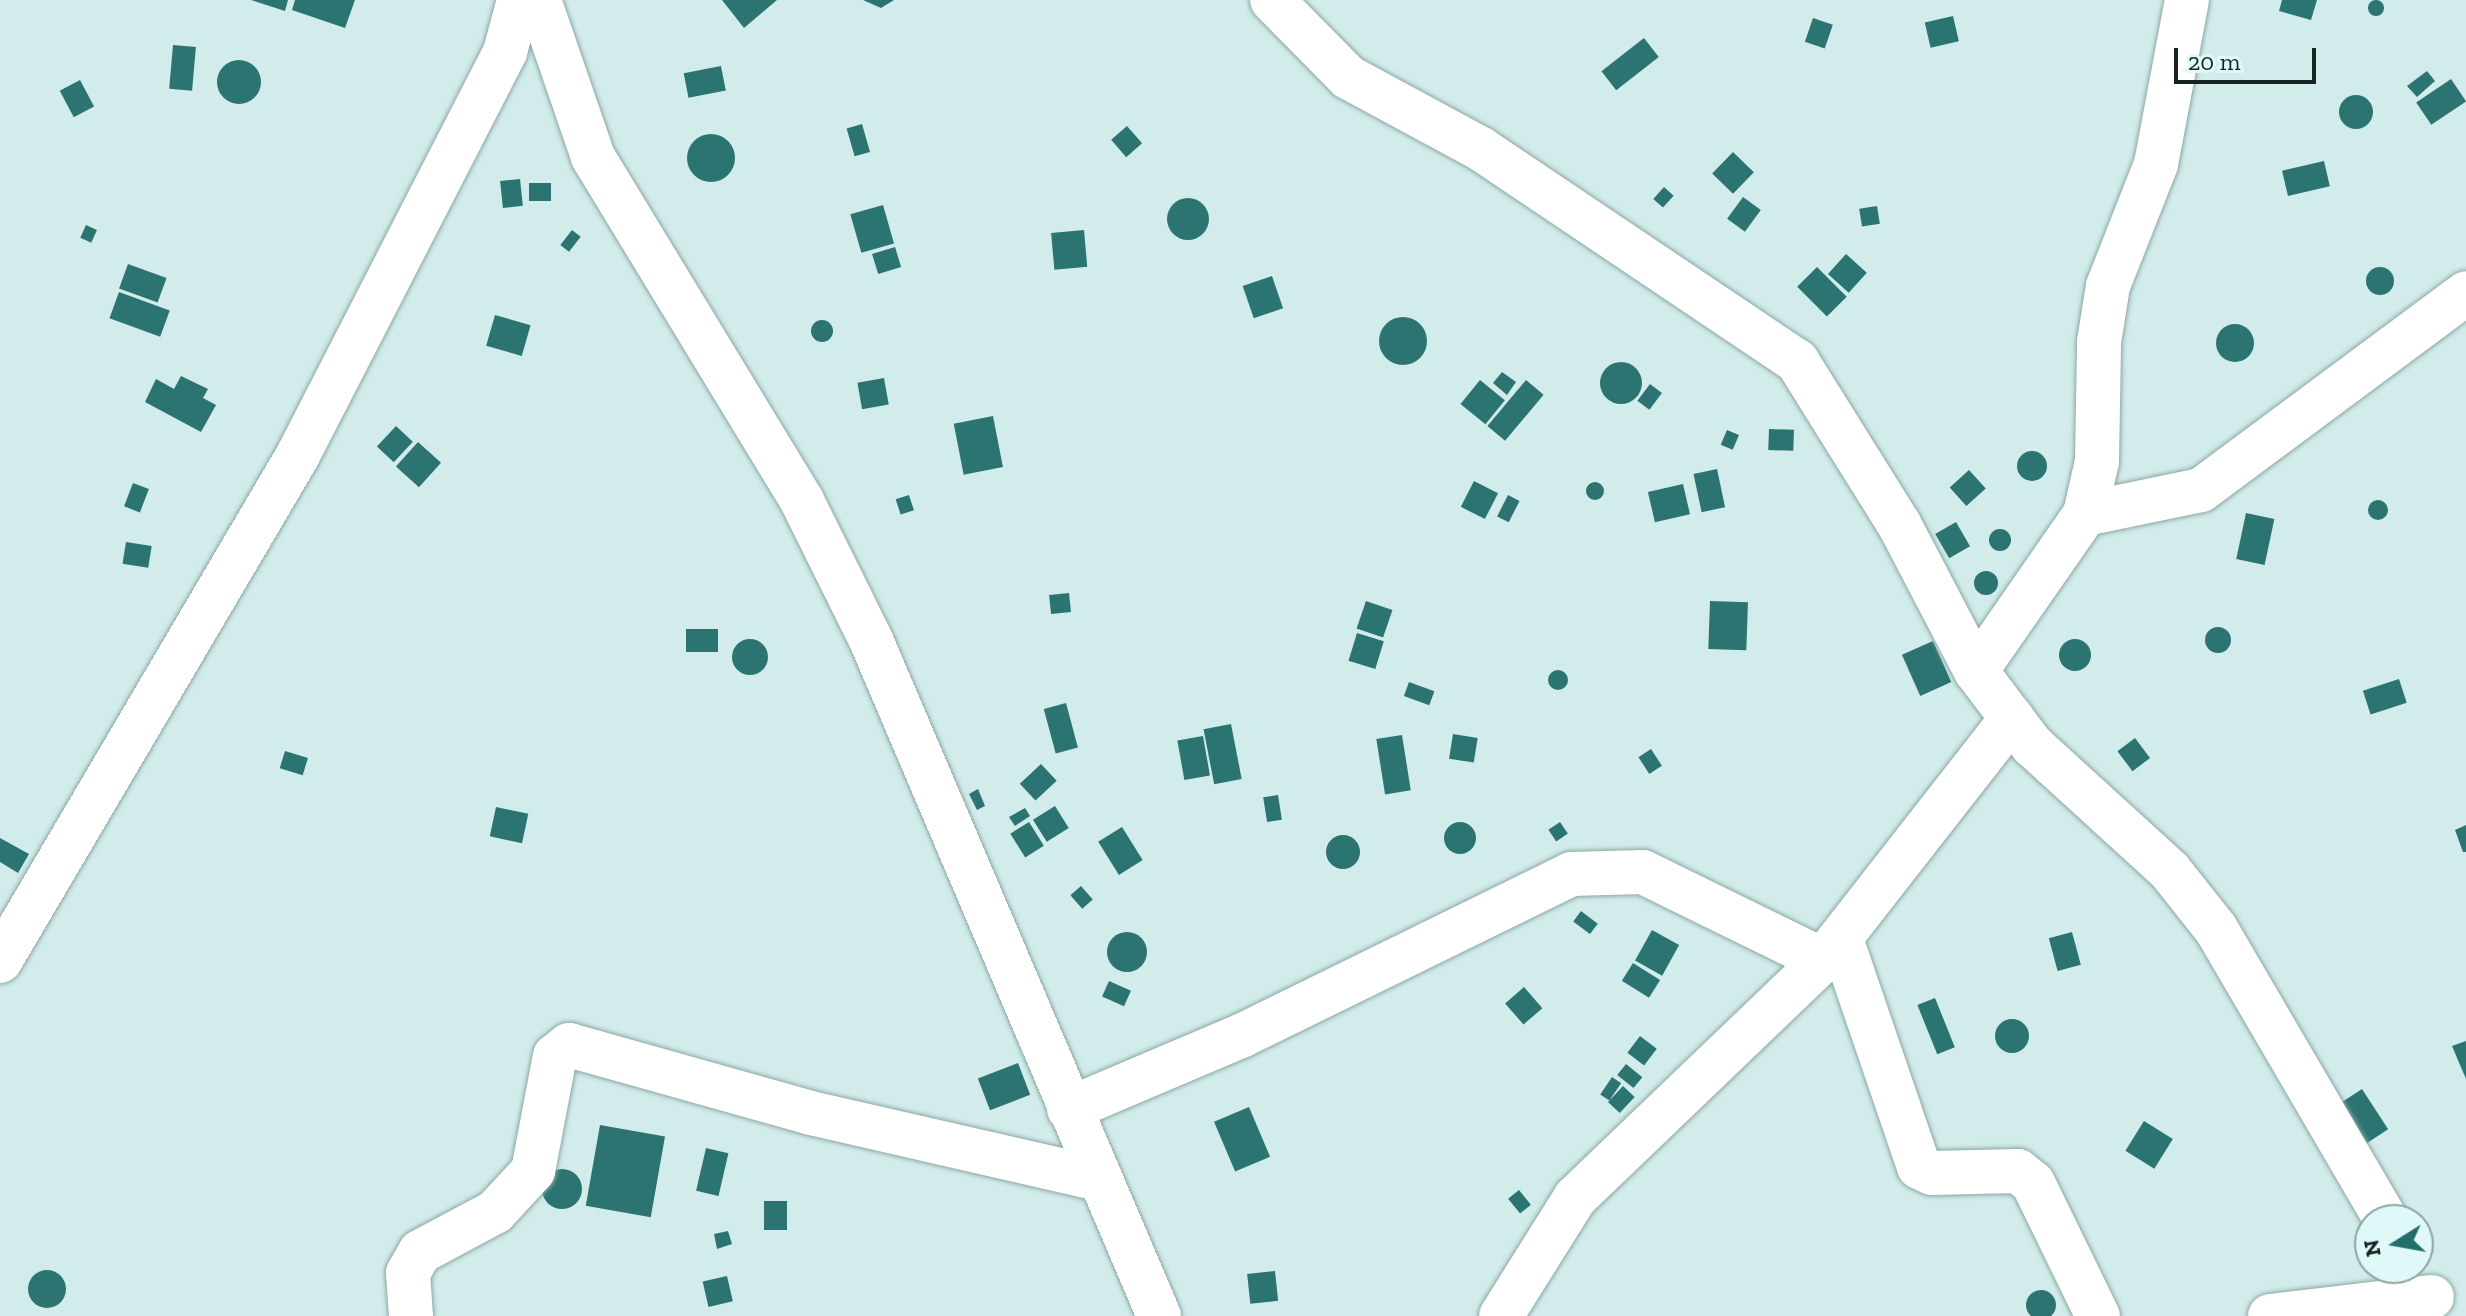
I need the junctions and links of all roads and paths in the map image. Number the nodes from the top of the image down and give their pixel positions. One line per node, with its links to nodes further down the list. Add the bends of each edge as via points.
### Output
1 (519, 0): 10 (street, via 505,52 298,455)
2 (539, 0): 11 (street, via 593,157 802,501 871,640)
3 (1272, 0): 7 (street, via 1348,77 1481,149 1797,361 1892,512)
4 (2187, 0): 6 (street, via 2159,152 2108,286 2099,342 2097,461)
5 (2466, 293): 6 (street, via 2201,490)
6 (2085, 514): 7 (street)
7 (1976, 671): 8 (street)
8 (2012, 718): 9 (street); 13 (street, via 2170,871 2216,929)
9 (1832, 950): 11 (street, via 1643,872 1571,874 1241,1036); 17 (street, via 1575,1198); 18 (street, via 1919,1167 1932,1173 2018,1171 2033,1183)
10 (0, 961)
11 (1069, 1109): 12 (street)
12 (1100, 1179): 15 (street, via 811,1113 569,1045 555,1056 533,1171 495,1212 420,1252 408,1273); 16 (street)
13 (2377, 1204)
14 (2430, 1294): 19 (street)
15 (411, 1316)
16 (1159, 1316)
17 (1501, 1316)
18 (2098, 1316)
19 (2270, 1316)

